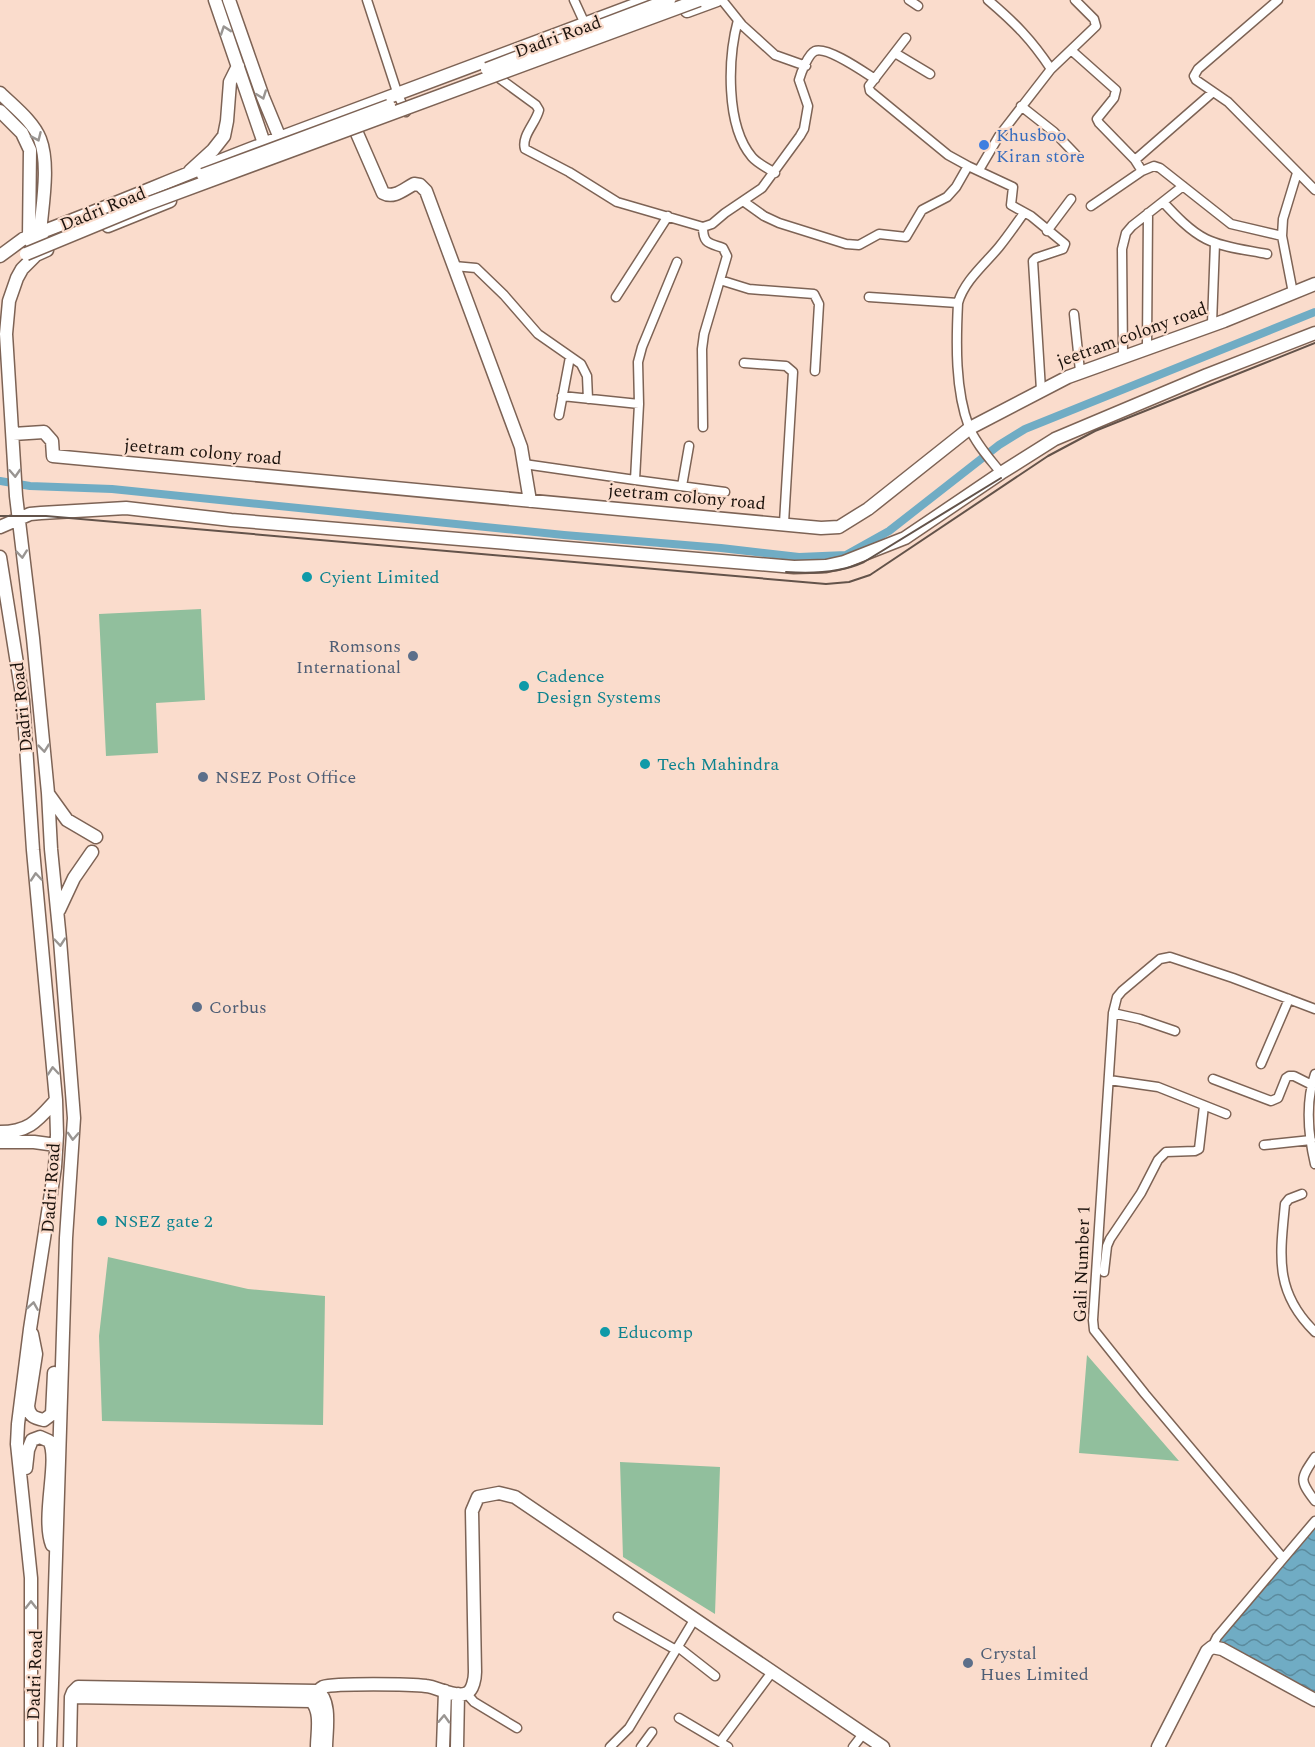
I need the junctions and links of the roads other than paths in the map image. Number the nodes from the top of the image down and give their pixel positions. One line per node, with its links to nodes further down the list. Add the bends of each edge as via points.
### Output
1 (215, 0): 20 (street, one-way to 1)
2 (228, 0): 33 (street, one-way to 33)
3 (368, 0): 28 (street)
4 (574, 0): 16 (street)
5 (648, 0): 16 (street, Dadri Road)
6 (669, 0): 59 (street, bridge, via 64,229)
7 (699, 0): 59 (street, bridge, via 147,204)
8 (717, 0): 24 (street, Dadri Road)
9 (722, 0): 15 (street)
10 (909, 0): 14 (street)
11 (987, 0): 22 (street, via 1021,28)
12 (1075, 0): 18 (street, via 1096,22 1094,29)
13 (1278, 0): 26 (street, via 1195,72 1196,80)
14 (918, 6)
15 (738, 20): 21 (street, via 776,55); 42 (street, via 732,43 734,113 752,158)
16 (585, 24): 28 (street, Dadri Road)
17 (906, 38): 19 (street)
18 (1071, 50): 22 (street); 37 (street, via 1116,90 1097,119)
19 (895, 53): 23 (street); 25 (street)
20 (238, 66): 34 (street); 44 (street, via 230,82 224,136)
21 (806, 66): 25 (street, via 811,55 821,51); 42 (street, via 799,80 808,106 804,129)
22 (1051, 69): 29 (street)
23 (930, 74)
24 (499, 78): 31 (street, Dadri Road); 53 (street, via 539,110 524,139 525,149 617,202)
25 (875, 79): 39 (street, via 869,86 872,94 948,155)
26 (1214, 92): 37 (street); 43 (street)
27 (0, 93): 56 (street, one-way to 56, via 40,138 44,175)
28 (398, 95): 31 (street); 33 (street, Dadri Road)
29 (1021, 106): 36 (street); 40 (street)
30 (0, 111): 56 (street, via 22,133 30,150)
31 (406, 112): 32 (street, Dadri Road)
32 (356, 131): 35 (street, Dadri Road); 63 (street, via 382,193 394,195 414,184 426,191)
33 (280, 138): 34 (street, Dadri Road); 35 (street)
34 (264, 145): 38 (street); 44 (street, Dadri Road)
35 (288, 155): 38 (street, Dadri Road)
36 (1078, 157)
37 (1135, 160): 41 (street)
38 (270, 161): 59 (street, Dadri Road)
39 (968, 166): 40 (street); 48 (street, via 947,197 922,210 906,237 879,234 859,245 779,223)
40 (979, 170): 51 (street, via 1013,187 1011,204)
41 (1142, 171): 45 (street, via 1160,168); 50 (street)
42 (775, 172): 48 (street, via 762,188)
43 (1297, 173): 46 (street); 57 (street, via 1285,211)
44 (185, 176): 56 (street, Dadri Road)
45 (1183, 186): 49 (street); 57 (street, via 1232,224)
46 (1315, 190)
47 (1071, 199): 55 (street)
48 (743, 201): 54 (street)
49 (1163, 202): 52 (street); 58 (street, via 1177,217)
50 (1091, 206)
51 (1024, 213): 55 (street); 69 (street, via 972,278)
52 (1148, 213): 73 (street); 74 (street, via 1126,233 1122,249)
53 (668, 216): 54 (street); 67 (street)
54 (703, 227): 64 (street, via 703,239 726,251)
55 (1047, 231): 79 (street, via 1065,247 1033,261)
56 (34, 235): 59 (street); 61 (street, Dadri Road)
57 (1282, 237): 66 (street)
58 (1215, 243): 60 (street); 71 (street)
59 (33, 252): 61 (street); 85 (street, Dadri Road, via 15,269 9,301 6,334)
60 (1267, 254)
61 (0, 256)
62 (677, 262): 82 (street, via 642,347)
63 (454, 266): 75 (street, via 476,268 538,334); 88 (street)
64 (720, 280): 77 (street, via 749,289 814,294 819,304); 84 (street, via 702,349)
65 (1315, 284): 66 (street, jeetram colony road)
66 (1293, 293): 71 (street, jeetram colony road)
67 (616, 297)
68 (869, 297): 69 (street)
69 (958, 303): 86 (street, via 959,376)
70 (1074, 314): 78 (street)
71 (1212, 324): 73 (street, jeetram colony road)
72 (1315, 333): 89 (street, via 1055,439)
73 (1147, 347): 74 (street, jeetram colony road)
74 (1123, 356): 78 (street, jeetram colony road)
75 (570, 357): 80 (street); 81 (street, via 585,369)
76 (744, 363): 95 (street, via 786,366 793,372)
77 (815, 371)
78 (1080, 371): 79 (street, jeetram colony road)
79 (1041, 390): 86 (street, jeetram colony road)
80 (562, 396): 81 (street); 83 (street)
81 (588, 399): 82 (street)
82 (639, 404): 90 (street)
83 (559, 415)
84 (703, 427)
85 (13, 434): 93 (street, jeetram colony road, via 44,432 52,441 53,456); 94 (street, Dadri Road, one-way to 94)
86 (972, 434): 89 (street); 95 (street, jeetram colony road, via 839,527)
87 (689, 446): 91 (street)
88 (524, 464): 90 (street); 93 (street)
89 (999, 470): 94 (street, via 905,538 856,559 826,566 771,565 126,508 40,513)
90 (635, 480): 91 (street)
91 (682, 486): 92 (street)
92 (725, 492)
93 (530, 501): 95 (street, jeetram colony road)
94 (19, 519): 96 (street); 98 (street, Dadri Road, one-way to 98)
95 (784, 523)
96 (0, 527)
97 (0, 557): 111 (street, Dadri Road, one-way to 97, via 23,701)
98 (48, 794): 99 (street, via 67,820); 101 (street, Dadri Road)
99 (96, 837)
100 (92, 852): 101 (street, via 74,878)
101 (58, 913): 124 (street, Dadri Road, one-way to 124, via 74,1118)
102 (1288, 999): 103 (street); 104 (street, via 1165,957 1122,991); 106 (street)
103 (1315, 1009)
104 (1113, 1012): 105 (street); 109 (street, Gali Number 1)
105 (1175, 1031)
106 (1261, 1064)
107 (1315, 1074): 110 (street)
108 (1213, 1079): 110 (street, via 1271,1101 1278,1098 1289,1076)
109 (1109, 1080): 112 (street, via 1158,1088); 130 (street, Gali Number 1, via 1093,1326)
110 (1312, 1084): 115 (street, via 1308,1102)
111 (56, 1100): 114 (street, via 32,1125); 117 (street, Dadri Road)
112 (1204, 1106): 113 (street); 121 (street, via 1199,1149 1166,1152 1158,1160 1107,1246)
113 (1226, 1114)
114 (0, 1132)
115 (1311, 1140): 118 (street); 119 (street)
116 (0, 1142): 117 (street)
117 (56, 1145): 122 (street, Dadri Road, one-way to 117)
118 (1264, 1145)
119 (1315, 1164)
120 (1302, 1194): 123 (street, via 1285,1204 1280,1267 1295,1309)
121 (1104, 1272)
122 (30, 1329): 124 (street, via 36,1354 29,1412 38,1419 52,1414 55,1359); 127 (street, Dadri Road, via 18,1424)
123 (1315, 1332)
124 (64, 1335): 129 (street, Dadri Road)
125 (1315, 1457): 126 (street, via 1302,1475 1302,1482)
126 (1315, 1501)
127 (23, 1509): 129 (street, via 28,1450 32,1440 45,1438 53,1452 49,1524); 146 (street, Dadri Road, one-way to 127, via 31,1578)
128 (1315, 1521): 130 (street)
129 (57, 1556): 147 (street, Dadri Road)
130 (1282, 1558): 133 (street)
131 (618, 1617): 134 (street)
132 (694, 1620): 134 (street); 135 (street); 138 (street, via 515,1497 499,1493 478,1497 472,1511 475,1672 470,1690)
133 (1212, 1647): 140 (street); 157 (street)
134 (677, 1649): 136 (street); 153 (street, via 629,1728)
135 (772, 1672): 144 (street); 145 (street)
136 (715, 1676)
137 (445, 1691): 138 (street); 139 (street, via 424,1685 338,1685 324,1687); 151 (street, one-way to 137)
138 (462, 1694): 142 (street); 152 (street)
139 (314, 1696): 148 (street, via 78,1687 71,1697); 149 (street); 150 (street, via 321,1693 324,1699)
140 (1315, 1700)
141 (679, 1718): 145 (street)
142 (517, 1728)
143 (652, 1732): 154 (street)
144 (863, 1734): 155 (street); 156 (street)
145 (724, 1745)
146 (31, 1747)
147 (50, 1747)
148 (70, 1747)
149 (317, 1747)
150 (326, 1747)
151 (443, 1747)
152 (458, 1747)
153 (610, 1747)
154 (641, 1747)
155 (853, 1747)
156 (883, 1747)
157 (1158, 1747)

